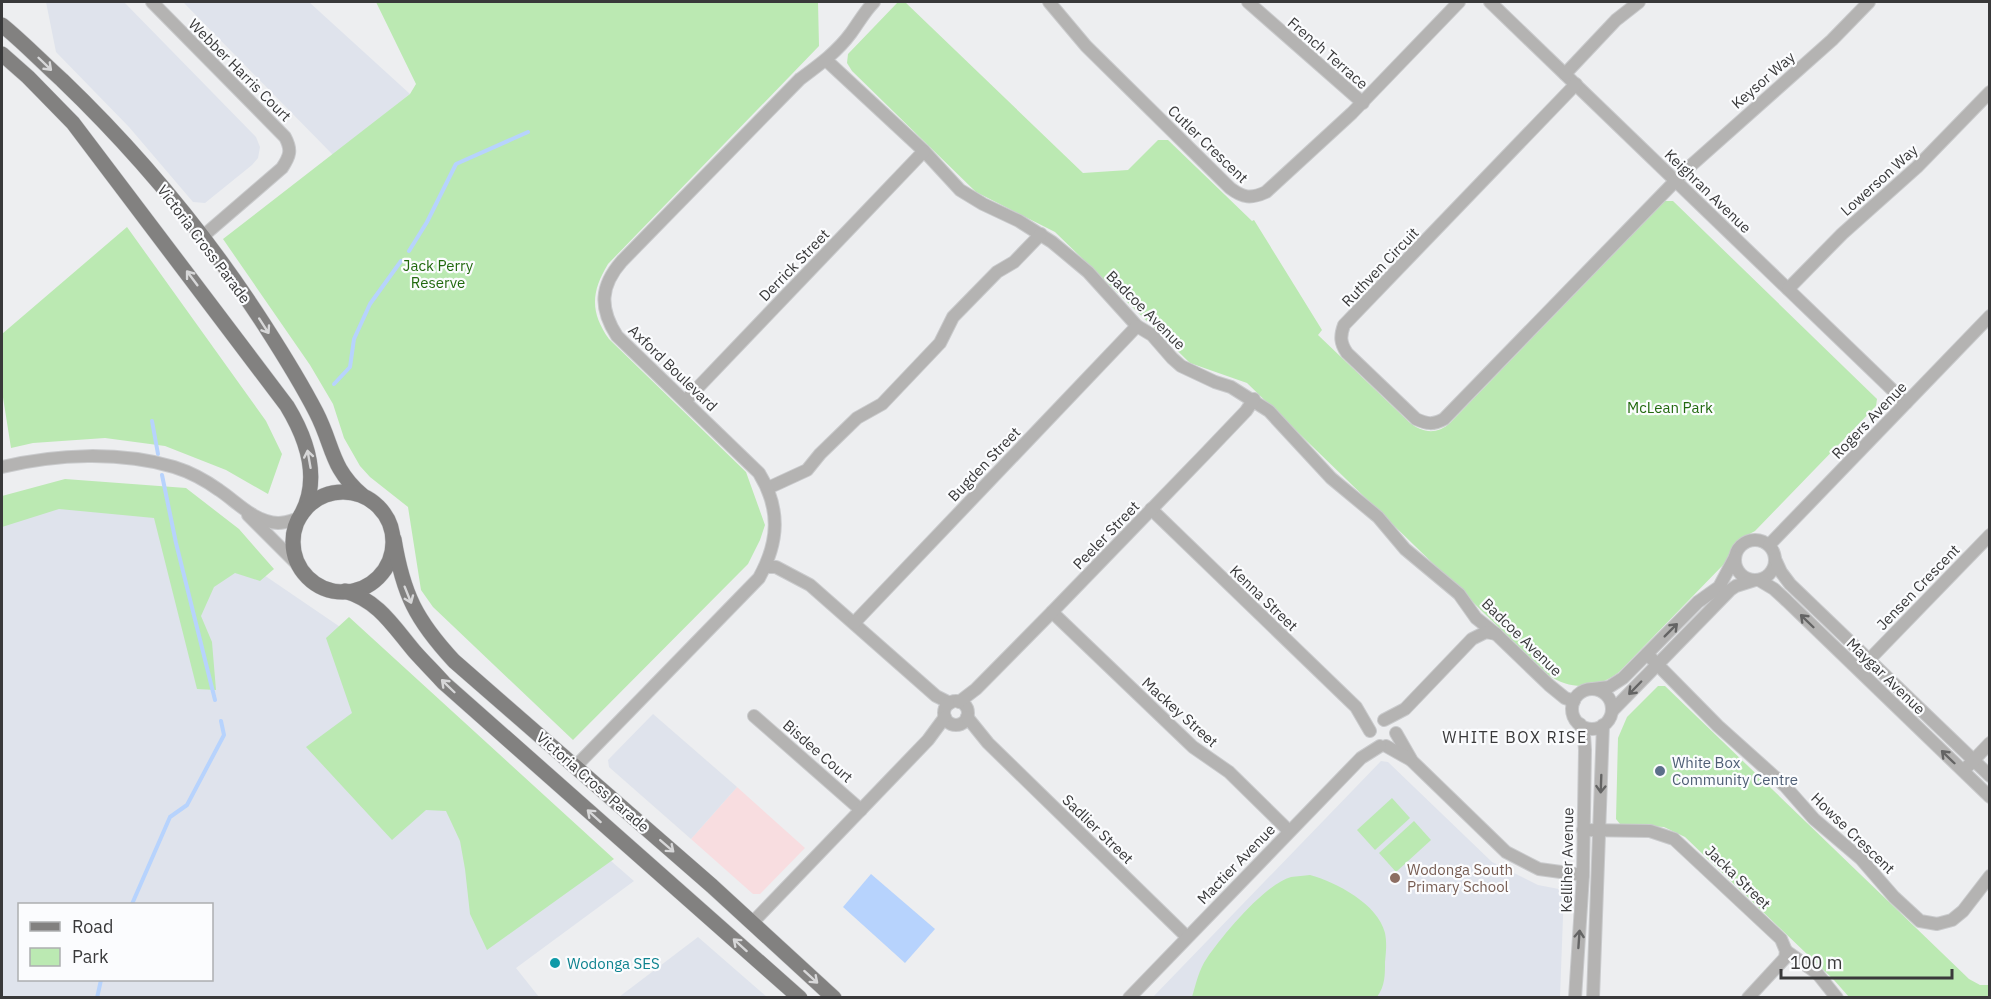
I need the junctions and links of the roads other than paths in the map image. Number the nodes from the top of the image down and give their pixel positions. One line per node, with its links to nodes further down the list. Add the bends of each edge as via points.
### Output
1 (152, 2): 19 (street, Webber Harris Court, via 291,147 282,168)
2 (874, 2): 11 (street, Axford Boulevard)
3 (1049, 2): 15 (street, Cutler Crescent, via 1086,46 1230,188 1249,198 1266,192)
4 (1248, 2): 15 (street, French Terrace)
5 (1459, 2): 15 (street, Cutler Crescent)
6 (1490, 2): 12 (street, Keighran Avenue)
7 (1639, 2): 12 (street, via 1616,20)
8 (1869, 2): 17 (street, Keysor Way)
9 (2, 25): 19 (main road, Victoria Cross Parade, one-way to 19, via 90,106)
10 (2, 54): 31 (main road, Victoria Cross Parade, one-way to 10, via 310,494 310,465 303,435 287,406 74,123)
11 (826, 60): 16 (street, Badcoe Avenue); 24 (street, Axford Boulevard, via 800,79 609,278 604,305 610,325)
12 (1565, 74): 13 (street, Keighran Avenue)
13 (1576, 84): 17 (street, Keighran Avenue); 17 (street, Ruthven Circuit, via 1344,325 1340,338 1347,353 1416,419 1435,424)
14 (1989, 92): 20 (street, Lowerson Way, via 1917,167)
15 (1363, 103)
16 (924, 151): 18 (street, Badcoe Avenue, via 960,190); 24 (street, Derrick Street)
17 (1675, 181): 20 (street, Keighran Avenue)
18 (1041, 234): 22 (street, Badcoe Avenue, via 1088,272); 27 (street, via 953,317 940,343 882,404 857,418 807,470)
19 (202, 237): 28 (main road, Victoria Cross Parade, one-way to 28, via 264,324 310,401 334,461)
20 (1788, 289): 25 (street, Keighran Avenue)
21 (1989, 316): 25 (street, Rogers Avenue)
22 (1137, 326): 23 (street, Badcoe Avenue, via 1152,335 1181,366); 42 (street, Bugden Street)
23 (1254, 399): 30 (street, Peeler Street); 43 (street, Badcoe Avenue, via 1331,478 1378,517 1406,549 1459,594 1476,618)
24 (685, 401): 27 (street, Axford Boulevard, via 759,473)
25 (1906, 403): 34 (street, Rogers Avenue)
26 (2, 467): 29 (street, via 75,457 142,461 196,476)
27 (768, 488): 38 (street, Axford Boulevard, via 775,522 772,550)
28 (362, 495): 31 (main road, via 333,494 316,502); 33 (main road, via 383,512)
29 (240, 507): 31 (street, via 274,523); 37 (street)
30 (1151, 509): 41 (street, Peeler Street); 50 (street, Kenna Street)
31 (301, 517): 37 (main road, via 293,545)
32 (1989, 535): 45 (street, Jensen Crescent)
33 (394, 539): 40 (main road, via 392,554 379,575 365,586); 63 (main road, Victoria Cross Parade, one-way to 63, via 407,592 430,633 454,661)
34 (1769, 545): 35 (street, via 1758,540 1746,542); 36 (street)
35 (1735, 557): 39 (street, via 1742,575); 44 (street, one-way to 35, via 1698,602 1719,587)
36 (1775, 559): 39 (street, via 1773,570); 45 (street, Maygar Avenue, via 1790,584)
37 (298, 565): 40 (main road, via 314,583)
38 (765, 567): 42 (street, Sadlier Street, via 776,567 810,585); 63 (street, Axford Boulevard, via 746,594)
39 (1757, 580): 46 (street, via 1730,590); 47 (street, Maygar Avenue, one-way to 39, via 1774,589)
40 (345, 591): 66 (main road, Victoria Cross Parade, one-way to 40, via 444,683 381,610)
41 (1052, 612): 53 (street, Peeler Street); 70 (street, Mackey Street, via 1193,747 1229,772)
42 (854, 623): 53 (street, Sadlier Street)
43 (1496, 634): 49 (street, Badcoe Avenue, via 1549,685); 51 (street, via 1486,632 1472,639)
44 (1647, 654): 46 (street, Howse Crescent); 48 (street, via 1623,678 1609,687)
45 (1869, 660): 47 (street, Jensen Crescent); 62 (street, Maygar Avenue)
46 (1657, 665): 52 (street, one-way to 52); 73 (street, Howse Crescent, via 1777,778 1831,835 1862,859 1920,921 1937,924 1952,920)
47 (1859, 670): 64 (street, Maygar Avenue, one-way to 47)
48 (1593, 689): 49 (street, via 1581,692); 52 (street, via 1605,694)
49 (1574, 701): 56 (street, via 1573,714)
50 (1356, 707): 55 (street, Kenna Street); 59 (street, Kenna Street)
51 (1405, 709): 55 (street); 58 (street)
52 (1612, 711): 57 (street)
53 (955, 713): 68 (street, Peeler Street); 77 (street, Sadlier Street)
54 (754, 716): 68 (street, Bisdee Court)
55 (1382, 720): 58 (street, via 1391,723); 59 (street, via 1372,726)
56 (1580, 724): 57 (street, via 1592,729); 69 (street, Kelliher Avenue, via 1585,750)
57 (1603, 725): 71 (street, Kelliher Avenue, one-way to 71)
58 (1396, 732): 59 (street, via 1394,741); 61 (street)
59 (1377, 740): 61 (street); 70 (street, Mactier Avenue)
60 (1989, 743): 62 (street)
61 (1412, 760): 72 (street, via 1506,852 1539,869)
62 (1973, 760): 64 (street); 65 (street, Maygar Avenue)
63 (576, 766): 66 (main road); 74 (main road, Victoria Cross Parade, one-way to 74)
64 (1963, 771): 67 (street, Maygar Avenue)
65 (1989, 776)
66 (560, 785): 75 (main road, Victoria Cross Parade, one-way to 66)
67 (1989, 797)
68 (861, 810): 76 (street, Peeler Street)
69 (1583, 830): 71 (street, Jacka Street); 72 (street, Kelliher Avenue)
70 (1289, 831): 77 (street, Mactier Avenue)
71 (1599, 831): 78 (street, Jacka Street, via 1650,831 1674,839 1781,939); 83 (street, Kelliher Avenue)
72 (1583, 875): 82 (street, Kelliher Avenue, one-way to 72)
73 (1989, 876)
74 (712, 886): 75 (main road); 76 (main road, Victoria Cross Parade)
75 (696, 905): 80 (main road, Victoria Cross Parade, one-way to 75)
76 (752, 923): 81 (main road, Victoria Cross Parade, one-way to 81)
77 (1187, 937): 79 (street, Mactier Avenue)
78 (1786, 951): 84 (street, via 1785,958); 85 (street, Jacka Street, via 1817,973)
79 (1128, 996)
80 (800, 998)
81 (834, 998)
82 (1575, 998)
83 (1593, 998)
84 (1748, 998)
85 (1837, 998)

